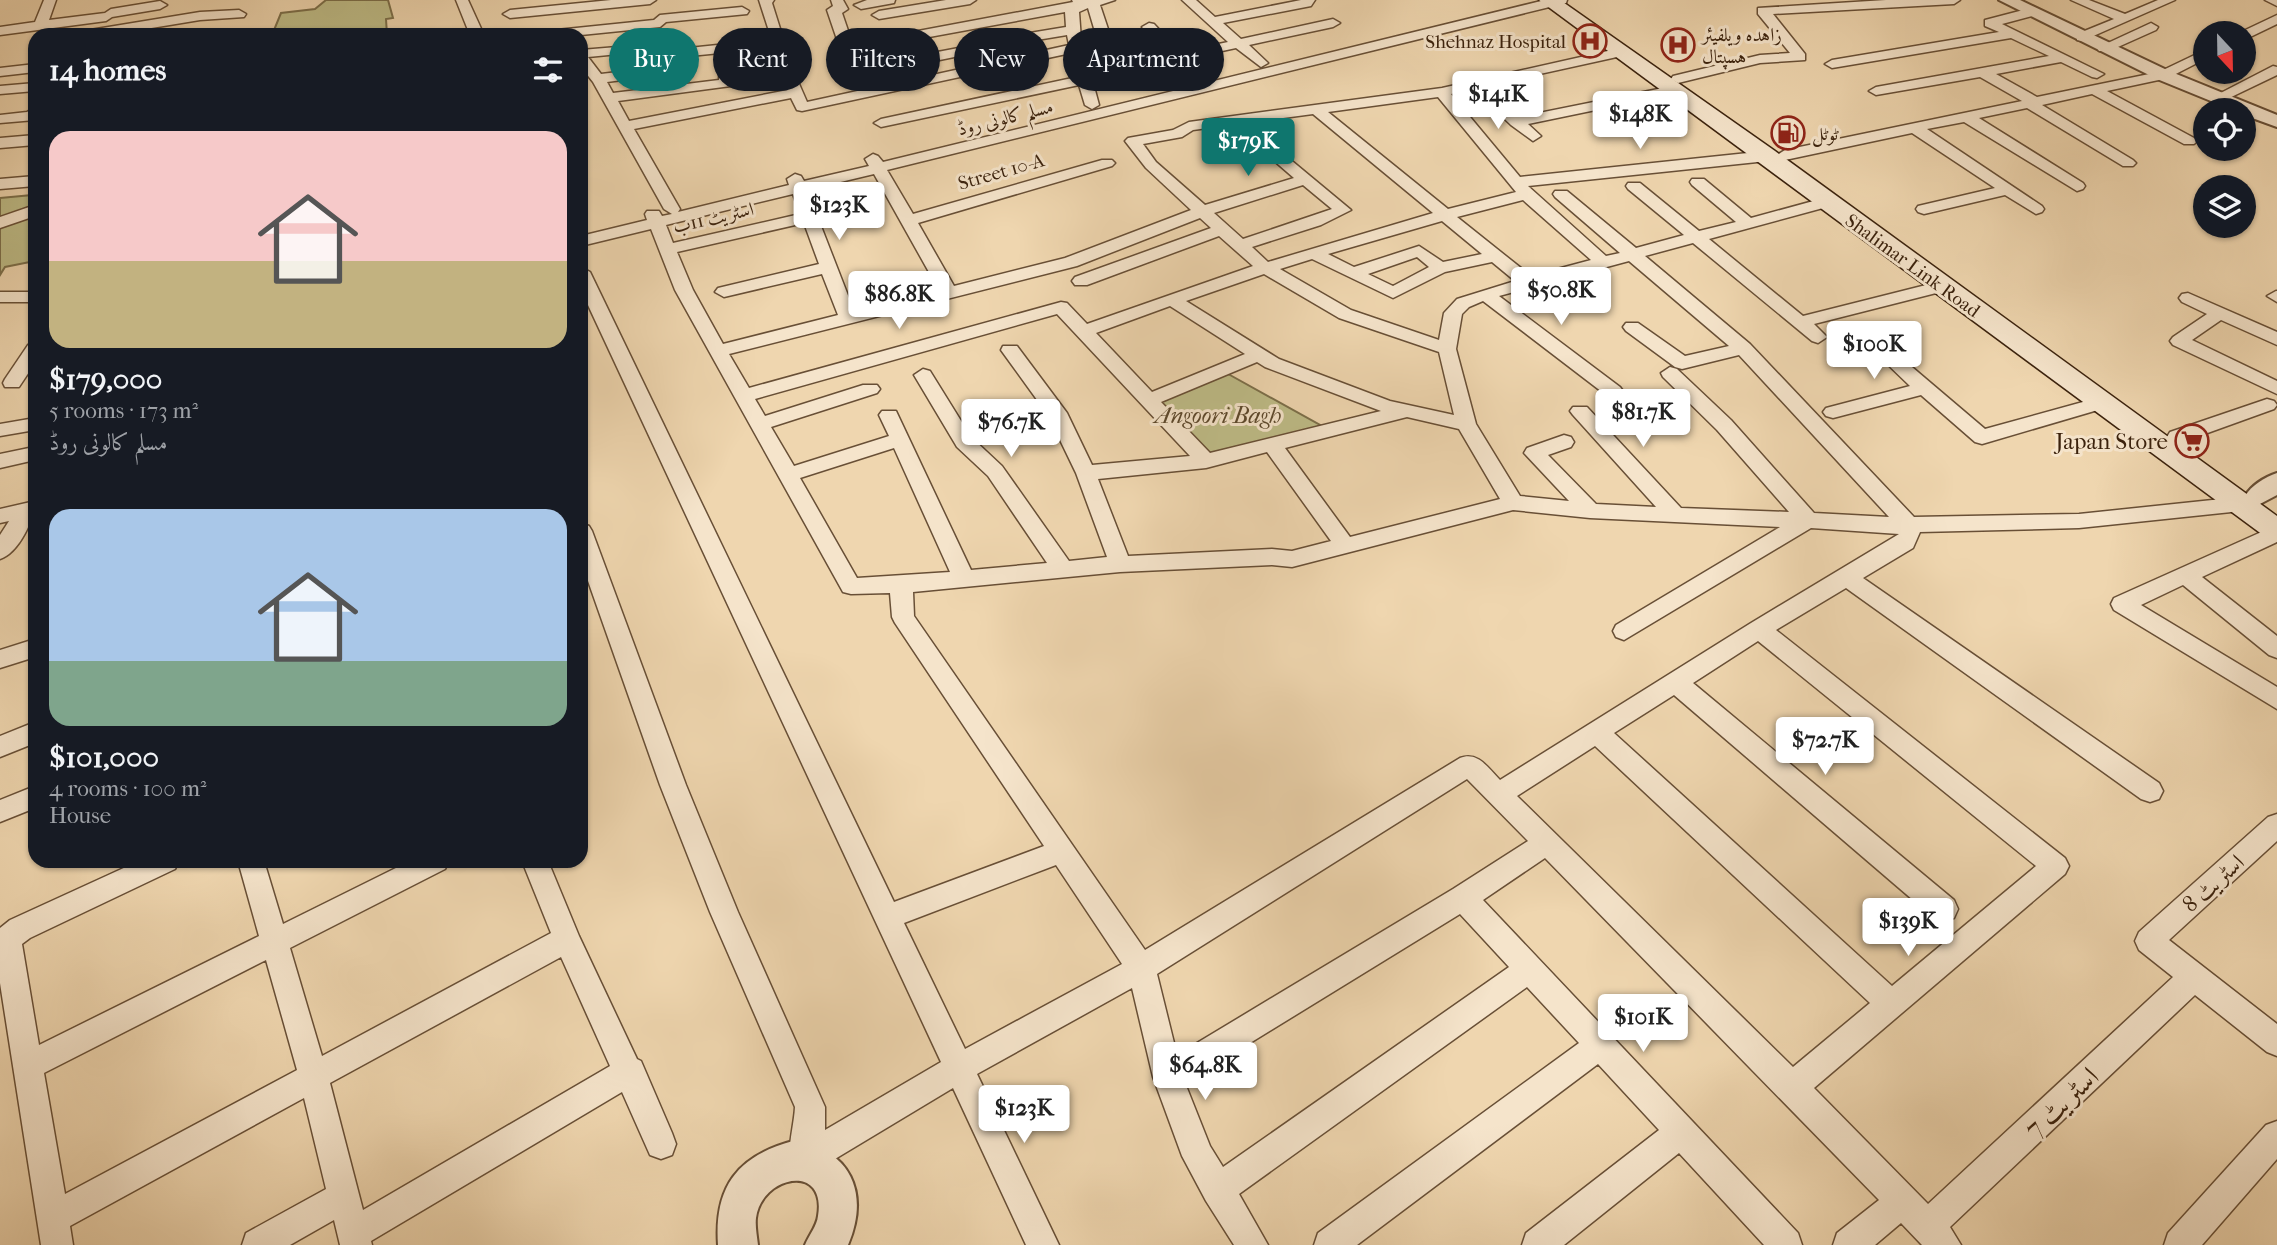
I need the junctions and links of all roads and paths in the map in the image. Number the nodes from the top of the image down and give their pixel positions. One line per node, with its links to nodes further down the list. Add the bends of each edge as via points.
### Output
1 (50, 0): 38 (street)
2 (247, 0): 41 (street, via 235,19 200,16)
3 (462, 0): 42 (street)
4 (650, 0): 21 (street)
5 (660, 0): 35 (street)
6 (768, 0): 91 (street)
7 (837, 0): 88 (street, via 841,9 834,10 849,57)
8 (889, 0): 26 (street)
9 (970, 0): 32 (street)
10 (1109, 0): 23 (street)
11 (1188, 0): 36 (street)
12 (1309, 0): 36 (street)
13 (1515, 0): 66 (street, مسلم کالونی روڈ)
14 (1954, 0): 19 (street)
15 (2007, 0): 31 (street)
16 (2077, 0): 33 (street)
17 (2270, 0): 22 (street)
18 (1557, 1): 59 (main road, Shalimar Link Road); 81 (main road, Shalimar Link Road); 119 (street, مسلم کالونی روڈ)
19 (1928, 1): 24 (street)
20 (2160, 1): 33 (street)
21 (602, 2): 30 (street); 47 (street)
22 (2277, 2)
23 (1084, 3): 45 (street, via 1072,11); 46 (street); 50 (street)
24 (1845, 3): 27 (street)
25 (160, 5): 28 (street)
26 (861, 5)
27 (1758, 5): 81 (street, via 1800,57 1760,59)
28 (112, 10): 38 (street); 40 (street)
29 (742, 11): 44 (street)
30 (510, 12)
31 (2031, 12): 54 (street, via 1990,23); 55 (street)
32 (879, 15)
33 (2126, 19): 55 (street)
34 (2277, 19): 49 (street)
35 (660, 21): 43 (street); 47 (street); 48 (street)
36 (1213, 21): 56 (street)
37 (1333, 23): 56 (street)
38 (41, 25): 51 (street)
39 (2151, 27): 60 (street)
40 (105, 28)
41 (128, 28)
42 (474, 28)
43 (660, 28)
44 (720, 28)
45 (1072, 28)
46 (1098, 28)
47 (590, 30): 53 (street)
48 (713, 30)
49 (2256, 30)
50 (940, 31)
51 (0, 32)
52 (1063, 32): 62 (street)
53 (588, 33)
54 (2012, 34): 64 (street); 67 (street)
55 (2082, 37): 60 (street)
56 (1238, 43): 57 (street); 66 (street)
57 (1224, 46)
58 (1063, 51): 76 (street)
59 (1621, 52): 80 (street); 81 (main road, Shalimar Link Road)
60 (2112, 52): 68 (street); 74 (street)
61 (609, 54): 63 (street)
62 (940, 55)
63 (588, 56)
64 (2062, 58): 68 (street); 73 (street)
65 (2193, 60): 74 (street)
66 (1261, 63): 97 (street, مسلم کالونی روڈ)
67 (1832, 64)
68 (2078, 65): 78 (street)
69 (588, 66): 77 (street)
70 (28, 69): 72 (street)
71 (2276, 69): 94 (street)
72 (0, 72)
73 (1982, 72): 87 (street); 96 (street)
74 (2163, 75): 78 (street); 94 (street)
75 (609, 77): 77 (street)
76 (940, 78)
77 (597, 79): 93 (street)
78 (2095, 82): 96 (street); 114 (street)
79 (1063, 84): 102 (street)
80 (1475, 84): 89 (street); 108 (street)
81 (1676, 84): 108 (street); 116 (main road, Shalimar Link Road)
82 (713, 85): 90 (street)
83 (28, 88): 84 (street)
84 (0, 90)
85 (902, 91): 92 (street)
86 (1088, 91): 97 (street)
87 (1876, 91)
88 (871, 92): 91 (street, via 802,107); 92 (street)
89 (1442, 92): 95 (street); 99 (street)
90 (660, 93): 93 (street)
91 (795, 93): 110 (street)
92 (896, 94): 102 (street); 104 (street)
93 (608, 97): 110 (street)
94 (2218, 98)
95 (1375, 102): 98 (street); 99 (street, via 1381,109)
96 (2032, 102): 103 (street); 118 (street)
97 (1092, 105): 119 (street, مسلم کالونی روڈ)
98 (1315, 108): 105 (street); 136 (street)
99 (1457, 109): 127 (street)
100 (2256, 113): 109 (street)
101 (28, 116): 106 (street)
102 (910, 116): 107 (street)
103 (1965, 117): 111 (street); 126 (street)
104 (821, 118)
105 (1240, 118): 120 (street, via 1263,144); 135 (street, via 1133,141 1151,165)
106 (0, 119)
107 (881, 122)
108 (1516, 122): 112 (street)
109 (2277, 122)
110 (624, 126): 132 (street)
111 (1914, 127): 116 (street); 128 (street)
112 (1533, 136)
113 (28, 141): 115 (street)
114 (2189, 141)
115 (0, 143)
116 (1776, 156): 127 (street); 130 (main road, Shalimar Link Road); 172 (main road, Shalimar Link Road)
117 (1107, 163): 139 (street, Street 10-A)
118 (2128, 163)
119 (875, 164): 123 (street, مسلم کالونی روڈ); 139 (street)
120 (1307, 179): 135 (street); 140 (street, via 1343,210)
121 (28, 182): 124 (street)
122 (1698, 182): 142 (street)
123 (797, 183): 132 (street, مسلم کالونی روڈ); 137 (street); 138 (street, مسلم کالونی روڈ)
124 (0, 184)
125 (1634, 186): 145 (street)
126 (2077, 187)
127 (1521, 188): 136 (street); 153 (street)
128 (2008, 190): 131 (street); 133 (street)
129 (1560, 194): 152 (street)
130 (1828, 202): 142 (street); 160 (main road, Shalimar Link Road)
131 (2036, 208)
132 (672, 209): 138 (street, مسلم کالونی روڈ)
133 (1924, 209)
134 (28, 212): 141 (street)
135 (1201, 212): 143 (street); 163 (street, via 1071,262)
136 (1445, 214): 147 (street); 151 (street)
137 (810, 217): 149 (street, اسٹریٹ 11ب); 154 (street)
138 (654, 218): 144 (street, مسلم کالونی روڈ); 146 (street, مسلم کالونی روڈ); 149 (street)
139 (908, 221): 163 (street)
140 (1315, 222): 147 (street); 148 (street)
141 (0, 223)
142 (1748, 223): 145 (street)
143 (1222, 229): 148 (street); 158 (street)
144 (588, 231)
145 (1696, 237): 152 (street); 171 (street)
146 (588, 239)
147 (1339, 244): 150 (street)
148 (1242, 245): 155 (street)
149 (667, 249): 180 (street)
150 (1313, 253): 155 (street); 157 (street)
151 (1497, 256): 156 (street); 159 (street)
152 (1632, 256): 153 (street); 177 (street)
153 (1604, 263): 159 (street)
154 (829, 267): 162 (street); 170 (street)
155 (1264, 267): 168 (street); 178 (street, via 1345,314)
156 (1440, 268): 157 (street, via 1419,251); 157 (street, via 1393,293)
157 (1353, 274)
158 (1081, 281)
159 (1528, 283): 164 (street)
160 (1942, 286): 171 (street); 172 (main road, Shalimar Link Road)
161 (588, 287): 254 (street)
162 (724, 292)
163 (949, 293): 170 (street)
164 (1485, 294): 178 (street, via 1453,313); 190 (street)
165 (28, 297): 166 (street)
166 (0, 298)
167 (2188, 298): 169 (street)
168 (1171, 299): 174 (street); 181 (street)
169 (2220, 313): 176 (street); 192 (street, via 2179,341)
170 (848, 318): 180 (street)
171 (1801, 322): 175 (street)
172 (2007, 323): 194 (main road, Shalimar Link Road); 203 (main road, Shalimar Link Road)
173 (1632, 327): 177 (street, via 1682,363)
174 (1084, 331): 191 (street, via 1061,307 1054,308); 193 (street)
175 (1818, 337)
176 (2277, 339)
177 (1743, 348): 220 (street)
178 (1447, 349): 200 (street)
179 (1010, 350): 210 (street, via 1058,413)
180 (717, 351): 191 (street)
181 (1258, 355): 193 (street); 195 (street)
182 (28, 358): 187 (street)
183 (1892, 360): 188 (street)
184 (1670, 373): 219 (street, via 1724,425)
185 (923, 375): 226 (street, via 964,442 995,471)
186 (28, 379): 187 (street)
187 (6, 385)
188 (1925, 388): 194 (street, via 1982,437); 197 (street)
189 (870, 389): 199 (street)
190 (1613, 391)
191 (743, 396): 199 (street)
192 (2272, 397): 203 (street)
193 (1149, 400): 209 (street)
194 (2101, 403): 212 (main road, Shalimar Link Road)
195 (1408, 411): 200 (street); 206 (street)
196 (1580, 411): 217 (street)
197 (1833, 412)
198 (889, 415): 204 (street)
199 (759, 424): 211 (street)
200 (1466, 424): 213 (street)
201 (28, 425): 202 (street)
202 (0, 430)
203 (2177, 437): 212 (main road, Shalimar Link Road)
204 (900, 439): 211 (street); 229 (street)
205 (1564, 442): 215 (street, via 1534,453)
206 (1272, 445): 209 (street); 222 (street)
207 (28, 455): 208 (street)
208 (0, 461)
209 (1206, 461): 210 (street)
210 (1086, 472): 225 (street)
211 (788, 475): 230 (street, via 851,586)
212 (2263, 498): 220 (street, via 2079,521); 221 (main road, Shalimar Link Road)
213 (1513, 503): 215 (street); 222 (street)
214 (28, 509): 218 (street)
215 (1590, 511): 217 (street)
216 (28, 512): 224 (street)
217 (1676, 514): 219 (street)
218 (0, 516)
219 (1808, 520): 220 (street); 232 (street)
220 (1909, 525): 228 (street, via 1905,543)
221 (2277, 532): 227 (street)
222 (1346, 547): 225 (street, via 1292,559)
223 (588, 550): 272 (street, via 724,912 810,1107)
224 (0, 551)
225 (1119, 564): 226 (street)
226 (1062, 568): 229 (street)
227 (2185, 575): 233 (street); 237 (street, via 2122,604)
228 (1846, 577): 231 (street); 241 (street)
229 (964, 579): 230 (street)
230 (901, 585): 247 (street, via 902,617)
231 (1759, 629): 236 (street); 260 (street, via 2056,866)
232 (1623, 631)
233 (2277, 649)
234 (28, 650): 235 (street)
235 (0, 659)
236 (1675, 682): 238 (street); 253 (street)
237 (2277, 699)
238 (1596, 732): 242 (street); 260 (street)
239 (28, 735): 240 (street)
240 (0, 747)
241 (2150, 791)
242 (1499, 794): 246 (street); 257 (street, via 1469,765)
243 (28, 800): 244 (street)
244 (0, 811)
245 (2277, 825): 259 (street, اسٹریٹ 8, via 2149,941)
246 (1547, 843): 252 (street); 268 (street)
247 (1062, 851): 254 (street); 257 (street)
248 (151, 868): 263 (street, via 7,939)
249 (253, 868): 256 (street)
250 (422, 868): 256 (street)
251 (538, 868): 255 (street)
252 (1463, 898): 258 (street); 266 (street)
253 (1944, 909)
254 (888, 917): 264 (street)
255 (567, 939): 265 (street); 267 (street)
256 (276, 941): 263 (street); 267 (street)
257 (1141, 968): 264 (street); 266 (street)
258 (1530, 969): 262 (street); 273 (street)
259 (2195, 976): 261 (street); 277 (street, اسٹریٹ 7)
260 (1891, 1004): 268 (street)
261 (2277, 1042)
262 (1600, 1045): 269 (street); 284 (street)
263 (29, 1065): 276 (street)
264 (959, 1068): 272 (street); 282 (street)
265 (630, 1072): 271 (street); 278 (street)
266 (1168, 1077): 273 (street, via 1198,1156)
267 (314, 1078): 274 (street); 276 (street)
268 (1791, 1087): 275 (street)
269 (1681, 1132): 285 (street); 286 (street)
270 (2277, 1136): 288 (street)
271 (662, 1144)
272 (804, 1160): 279 (street, via 822,1168 834,1183 840,1203); 281 (street, via 784,1161 748,1185 737,1205 733,1227)
273 (1217, 1191): 283 (street)
274 (343, 1197): 278 (street); 280 (street)
275 (1902, 1202): 277 (street); 287 (street)
276 (55, 1231)
277 (1936, 1236)
278 (355, 1239)
279 (831, 1243)
280 (258, 1245)
281 (738, 1245)
282 (1043, 1245)
283 (1252, 1245)
284 (1330, 1245)
285 (1538, 1245)
286 (1786, 1245)
287 (1849, 1245)
288 (2180, 1245)

